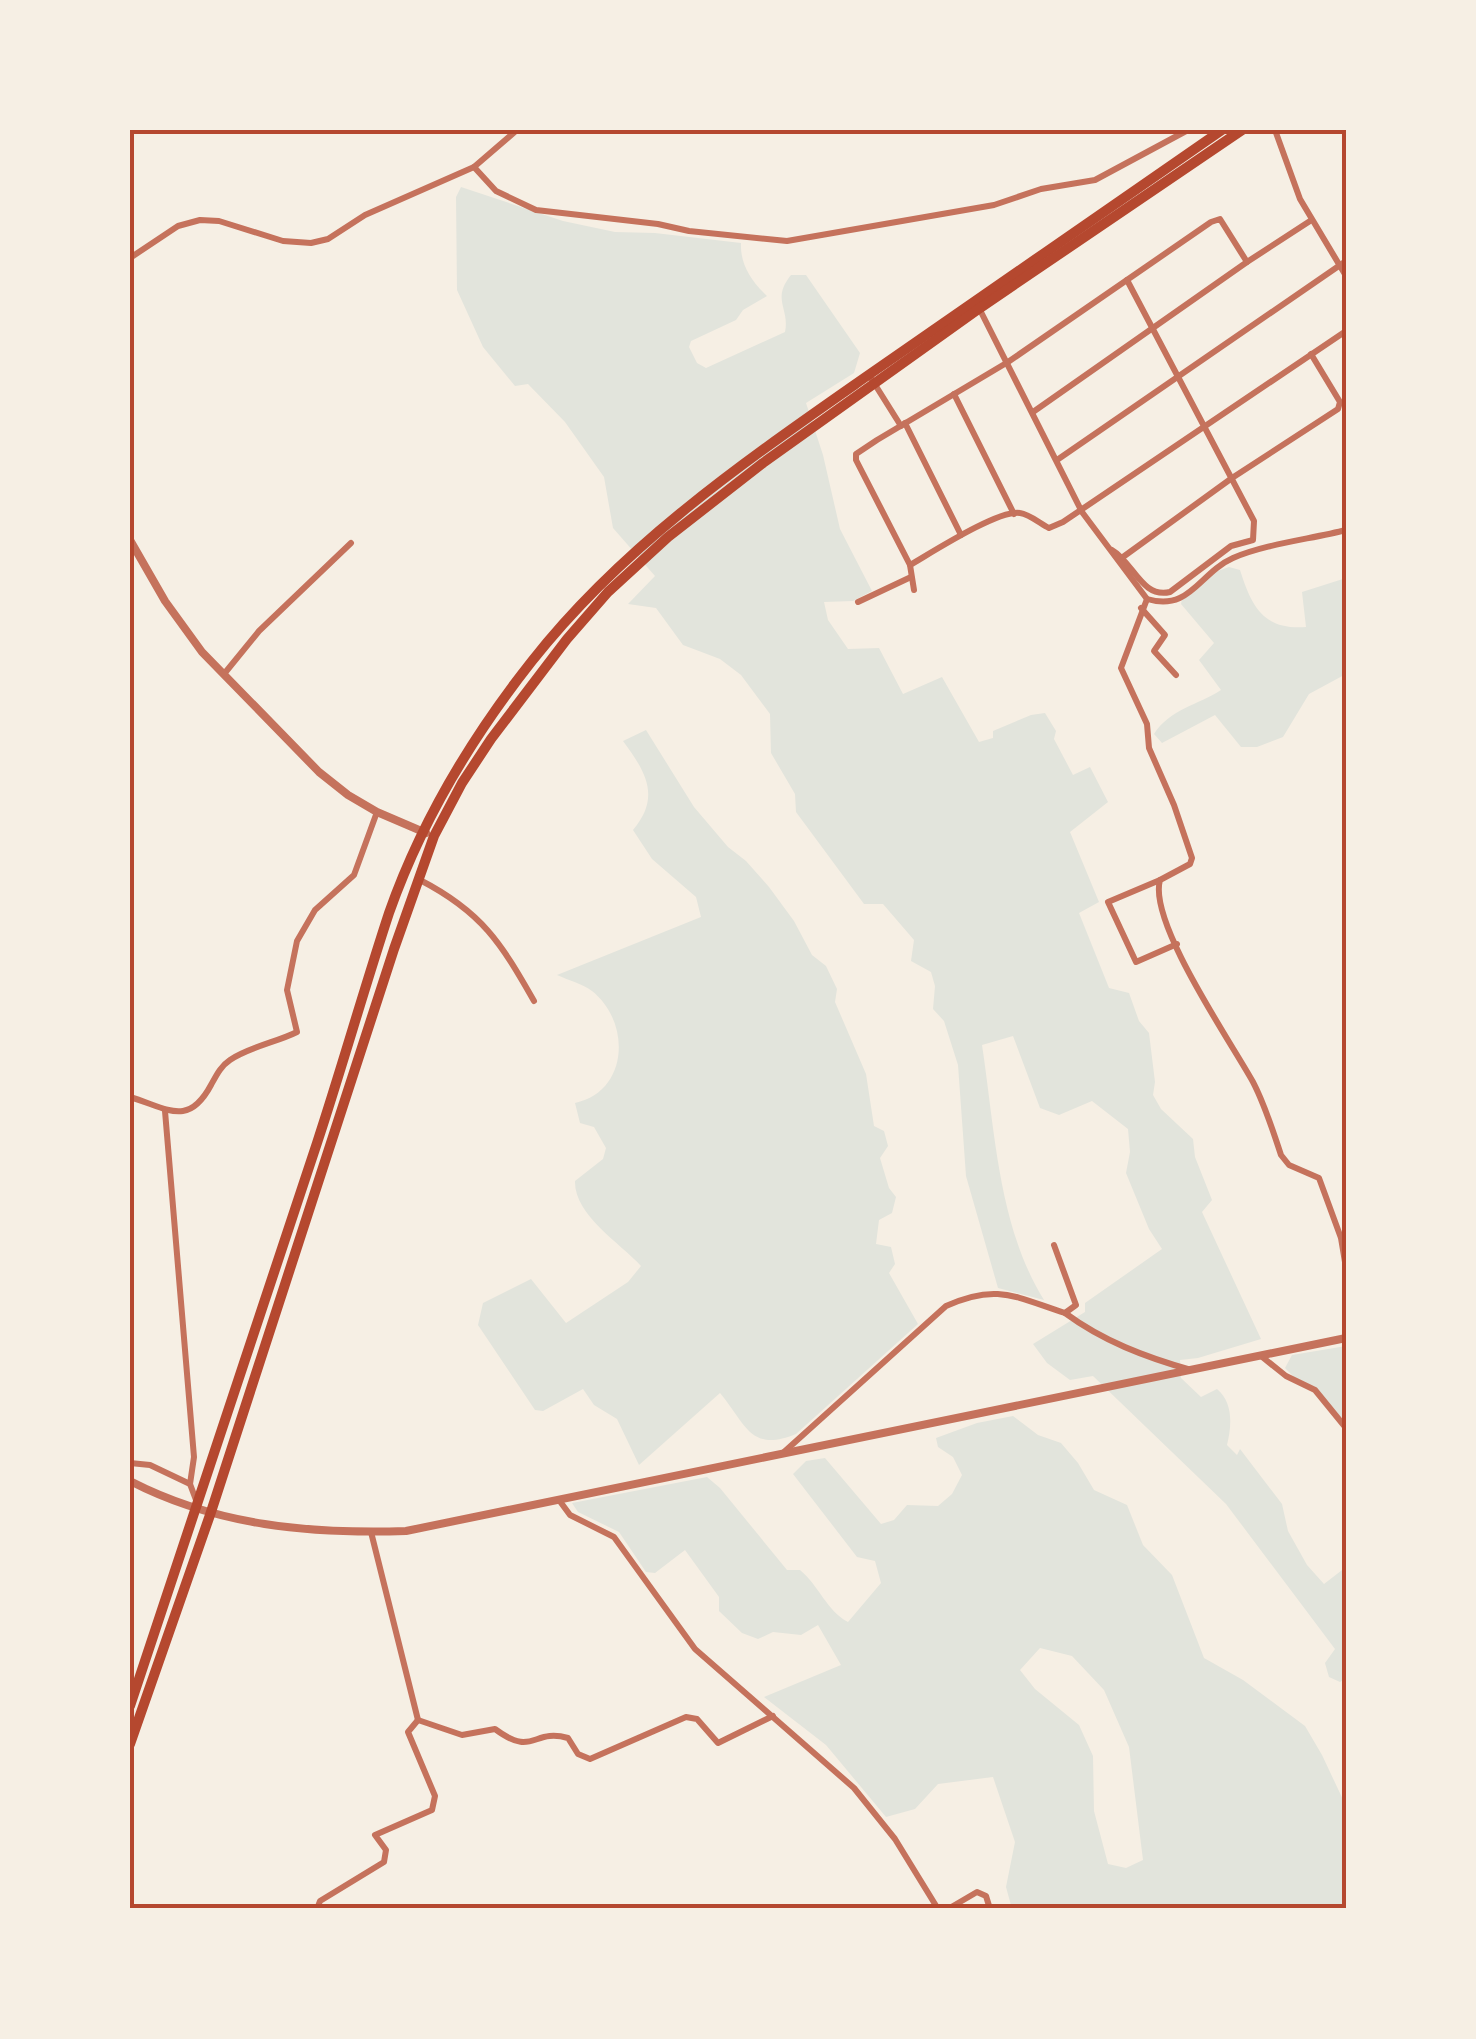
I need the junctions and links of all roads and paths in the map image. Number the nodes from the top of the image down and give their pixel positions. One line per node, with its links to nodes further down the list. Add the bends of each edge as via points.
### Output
1 (517, 130): 6 (street)
2 (1188, 130): 6 (street, via 1095,180 787,241 536,210 496,191)
3 (1222, 130): 13 (highway)
4 (1242, 130): 13 (highway)
5 (1275, 130): 7 (street)
6 (474, 167): 8 (street, via 311,244 200,220 178,226)
7 (1310, 221): 9 (street); 10 (street)
8 (130, 258)
9 (1247, 262): 12 (street, via 1220,219); 14 (street)
10 (1343, 263): 11 (street); 18 (street)
11 (1346, 276)
12 (1127, 280): 14 (street); 17 (street)
13 (978, 304): 17 (street); 19 (highway)
14 (1152, 328): 18 (street); 21 (street)
15 (1346, 330): 16 (street)
16 (1311, 354): 23 (street); 25 (street, via 1338,409)
17 (1008, 362): 20 (street); 21 (street)
18 (1178, 377): 23 (street); 24 (street)
19 (871, 380): 22 (street); 43 (highway, via 756,454 617,566 532,661 458,764)
20 (954, 394): 22 (street); 27 (street)
21 (1033, 412): 24 (street)
22 (903, 425): 29 (street); 34 (street, via 856,460)
23 (1204, 426): 25 (street); 26 (street)
24 (1057, 460): 26 (street)
25 (1232, 478): 33 (street); 33 (street, via 1254,521 1252,540 1231,546 1160,595)
26 (1082, 512): 27 (street, via 1049,528); 32 (street)
27 (1014, 514): 29 (street)
28 (1346, 530): 37 (street, via 1231,559 1178,600)
29 (961, 535): 34 (street)
30 (130, 540): 40 (street, via 182,627)
31 (351, 543): 40 (street, via 259,630)
32 (1108, 548): 33 (street); 37 (street)
33 (1123, 556)
34 (910, 565): 35 (street)
35 (911, 577): 36 (street); 38 (street)
36 (914, 590)
37 (1147, 600): 39 (street)
38 (858, 602)
39 (1141, 608): 41 (street, via 1165,635 1154,651); 45 (street, via 1121,668 1192,858)
40 (224, 674): 42 (street, via 320,772)
41 (1176, 675)
42 (377, 812): 43 (street); 49 (street, via 354,875 315,910 297,941 286,990 298,1032 234,1056 192,1109)
43 (429, 834): 44 (highway); 62 (highway, via 390,912)
44 (420, 880): 47 (street, via 452,896 501,944); 63 (highway)
45 (1160, 880): 46 (street, via 1159,901); 46 (street, via 1108,902 1136,962)
46 (1176, 944): 51 (street, via 1254,1083 1281,1155 1319,1178)
47 (534, 1002)
48 (130, 1098): 49 (street)
49 (165, 1111): 60 (street, via 194,1457)
50 (1054, 1245): 52 (street, via 1076,1305)
51 (1346, 1268)
52 (1065, 1313): 55 (street, via 1118,1345); 57 (street, via 992,1291 946,1306)
53 (1346, 1338): 54 (street)
54 (1261, 1356): 55 (street); 56 (street, via 1314,1390)
55 (1192, 1370): 57 (street)
56 (1346, 1428)
57 (784, 1452): 61 (street)
58 (130, 1464): 60 (street, via 150,1465)
59 (130, 1482): 62 (street)
60 (190, 1484): 62 (street)
61 (559, 1500): 64 (street); 66 (street, via 570,1515 614,1537 695,1648)
62 (195, 1505): 63 (street); 65 (highway)
63 (210, 1514): 64 (street, via 310,1531); 68 (highway)
64 (371, 1532): 67 (street)
65 (130, 1706)
66 (774, 1716): 67 (street, via 718,1743 686,1716 590,1759 555,1734 522,1744 494,1729 462,1735); 70 (street, via 854,1788 895,1838)
67 (418, 1720): 69 (street, via 408,1732 435,1796 432,1810 375,1835 386,1850 384,1862 320,1901)
68 (130, 1744)
69 (318, 1909)
70 (938, 1909)
71 (948, 1909): 72 (street, via 977,1892)
72 (990, 1909)

